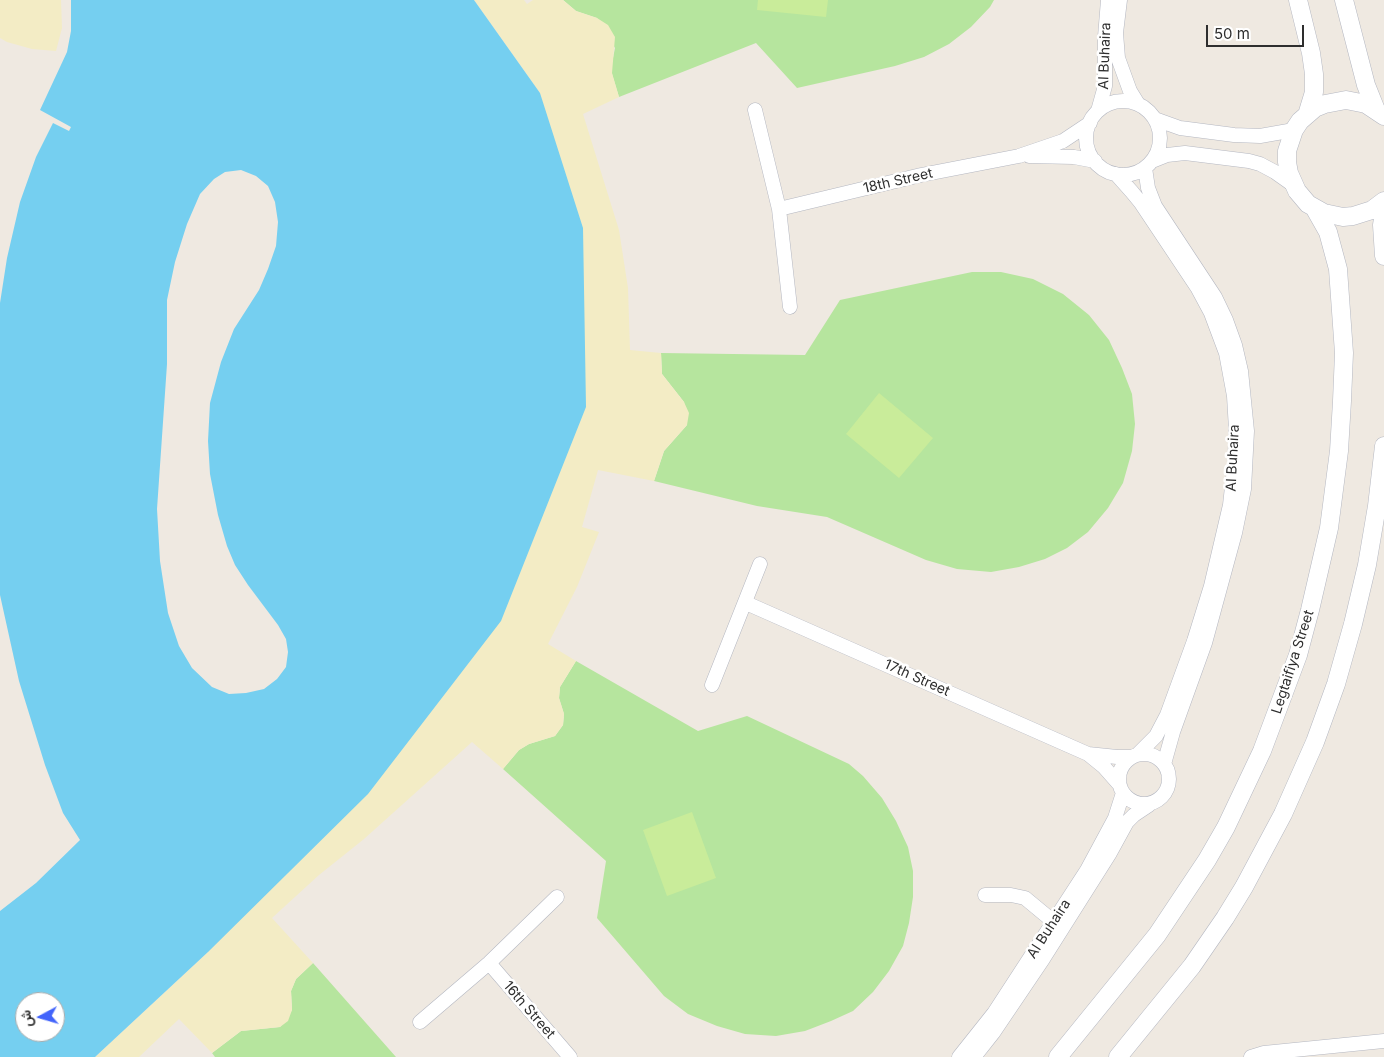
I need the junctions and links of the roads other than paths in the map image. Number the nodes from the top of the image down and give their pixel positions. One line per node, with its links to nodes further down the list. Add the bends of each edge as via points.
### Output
1 (1108, 0): 9 (street, Al Buhaira, via 1105,86)
2 (1120, 0): 5 (street, Al Buhaira, via 1116,33 1118,58)
3 (1298, 0): 8 (street, via 1314,74 1314,92)
4 (1344, 0): 7 (street, via 1366,84)
5 (1138, 104): 9 (street, via 1110,103); 10 (street)
6 (755, 110): 22 (street)
7 (1380, 113): 8 (street, via 1366,104 1346,100 1325,104)
8 (1306, 114): 12 (street)
9 (1094, 117): 15 (street, 18th Street, via 1063,141); 17 (street, via 1087,130 1088,147)
10 (1155, 119): 11 (street); 18 (street, via 1160,140 1158,151)
11 (1188, 129): 13 (street); 14 (street)
12 (1294, 130): 13 (street, via 1260,136); 20 (street, via 1287,151)
13 (1234, 135): 16 (street)
14 (1185, 153): 16 (street); 18 (street, via 1167,155)
15 (1019, 156): 17 (street, 18th Street, via 1074,157); 22 (street, 18th Street, via 921,175)
16 (1231, 159): 20 (street, via 1260,164)
17 (1095, 161): 19 (street)
18 (1149, 164): 19 (street, via 1136,172); 26 (street, Al Buhaira, via 1148,188 1155,206)
19 (1116, 174): 26 (street, Al Buhaira)
20 (1292, 184): 23 (street)
21 (1384, 201): 23 (street, via 1372,210 1353,216 1334,216)
22 (779, 209): 27 (street)
23 (1315, 209): 47 (street, Legtaifiya Street, via 1328,232 1338,269 1344,353 1339,451 1329,528 1298,655 1262,751 1207,860 1157,935)
24 (1384, 212): 25 (street)
25 (1384, 256)
26 (1193, 272): 31 (street, Al Buhaira, via 1226,353 1241,444)
27 (790, 307)
28 (1384, 446): 48 (street, via 1377,506 1353,624 1315,742 1283,814 1225,918 1186,973)
29 (760, 564): 30 (street)
30 (746, 603): 32 (street); 33 (street, 17th Street)
31 (1204, 626): 34 (street, Al Buhaira, via 1160,729); 35 (street, Al Buhaira)
32 (712, 685)
33 (1088, 754): 34 (street, 17th Street); 36 (street, 17th Street, via 1104,767)
34 (1134, 756): 35 (street, via 1149,754); 36 (street, via 1126,761 1120,772)
35 (1164, 764): 37 (street, via 1169,776 1168,788 1160,799)
36 (1121, 789): 37 (street, via 1126,798 1137,804); 40 (street, Al Buhaira, via 1115,818)
37 (1149, 804): 40 (street, Al Buhaira, via 1126,822 1110,852)
38 (985, 895): 40 (street, via 1025,898)
39 (556, 898): 41 (street)
40 (1058, 925): 45 (street, Al Buhaira); 46 (street, Al Buhaira, via 993,1033)
41 (489, 963): 42 (street); 44 (street, 16th Street)
42 (420, 1022)
43 (1384, 1041): 49 (street)
44 (570, 1057)
45 (959, 1057)
46 (974, 1057)
47 (1058, 1057)
48 (1118, 1057)
49 (1251, 1057)

